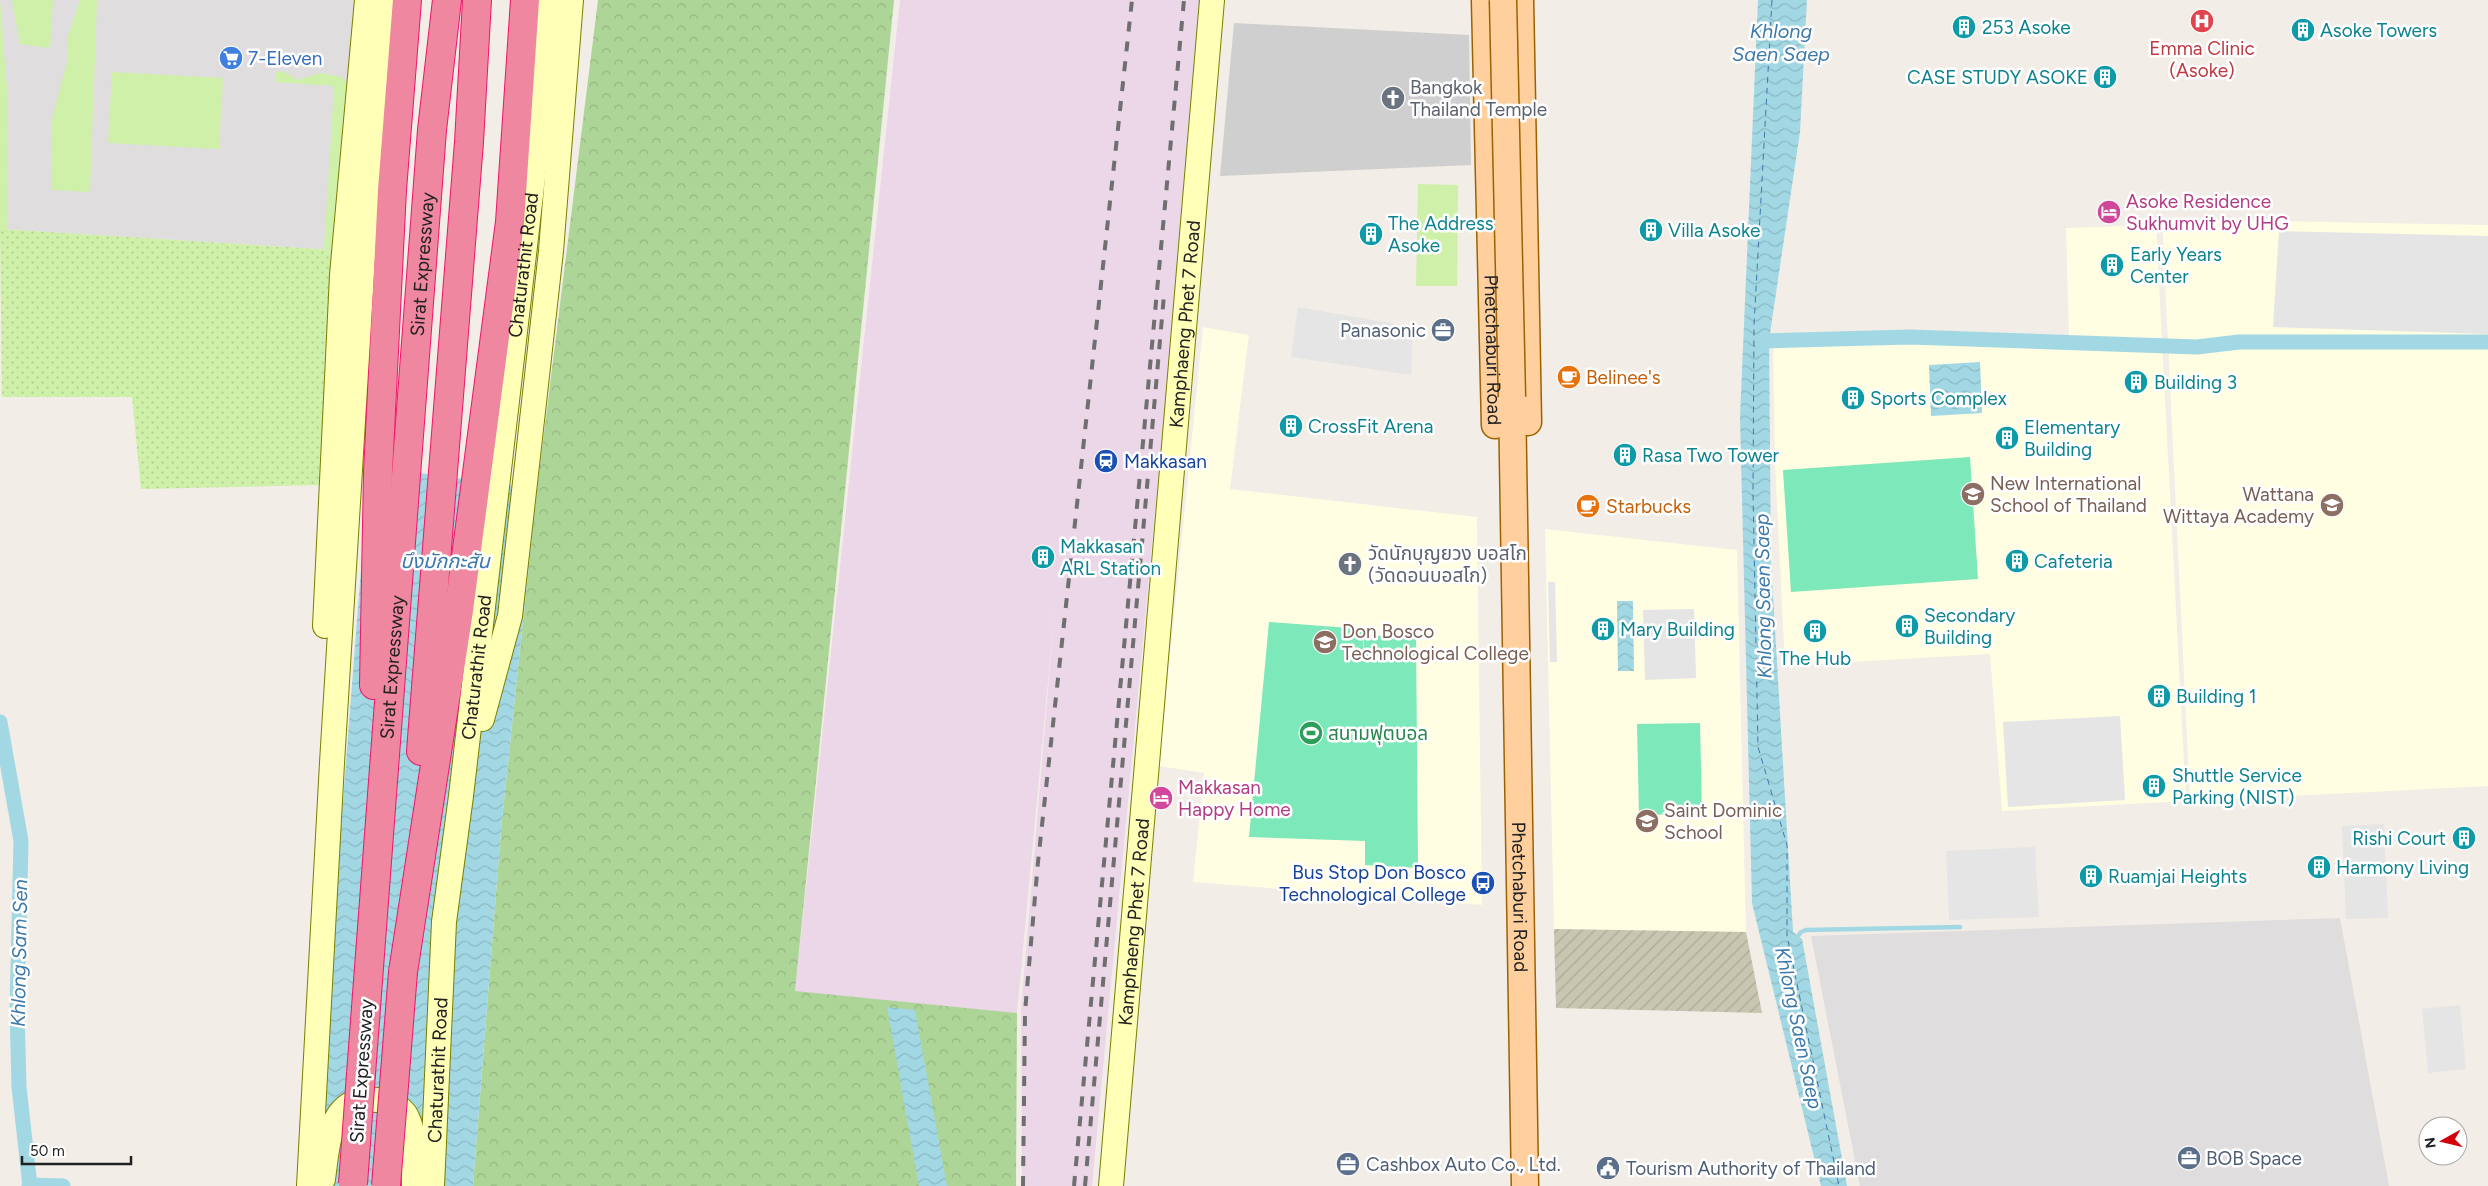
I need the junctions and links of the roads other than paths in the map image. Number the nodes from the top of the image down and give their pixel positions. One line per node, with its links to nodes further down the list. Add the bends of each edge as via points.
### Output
1 (367, 0): 20 (main road, via 342,274 325,629)
2 (387, 0): 20 (main road, via 368,176)
3 (407, 0): 22 (highway, via 392,190 377,481)
4 (431, 0): 17 (highway)
5 (446, 0): 17 (highway, Sirat Expressway)
6 (477, 0): 18 (highway, Sirat Expressway)
7 (497, 0): 18 (highway)
8 (525, 0): 23 (highway, via 510,222 459,610)
9 (549, 0): 21 (main road, Chaturathit Road, via 542,100)
10 (571, 0): 21 (main road, via 552,251 510,616)
11 (1212, 0): 30 (main road, Kamphaeng Phet 7 Road)
12 (1485, 0): 15 (main road, Phetchaburi Road)
13 (1503, 0): 19 (main road, Phetchaburi Road, bridge)
14 (1520, 0): 16 (main road, Phetchaburi Road)
15 (1485, 42): 16 (main road, via 1498,29 1508,28 1516,34); 19 (main road, Phetchaburi Road, via 1495,370 1496,529)
16 (1521, 45): 19 (main road, Phetchaburi Road, via 1528,510 1527,555)
17 (432, 130): 22 (highway, Sirat Expressway)
18 (469, 142): 23 (highway, Sirat Expressway)
19 (1514, 609): 31 (main road, Phetchaburi Road)
20 (332, 763): 24 (main road)
21 (461, 796): 29 (main road, Chaturathit Road, via 444,922)
22 (375, 882): 26 (highway, Sirat Expressway, bridge)
23 (403, 972): 27 (highway, Sirat Expressway, bridge)
24 (309, 1186)
25 (322, 1186): 28 (main road, bridge, via 332,1126 346,1106 368,1098 398,1106 407,1116 413,1139)
26 (353, 1186)
27 (386, 1186)
28 (414, 1186)
29 (432, 1186)
30 (1111, 1186)
31 (1524, 1186)

